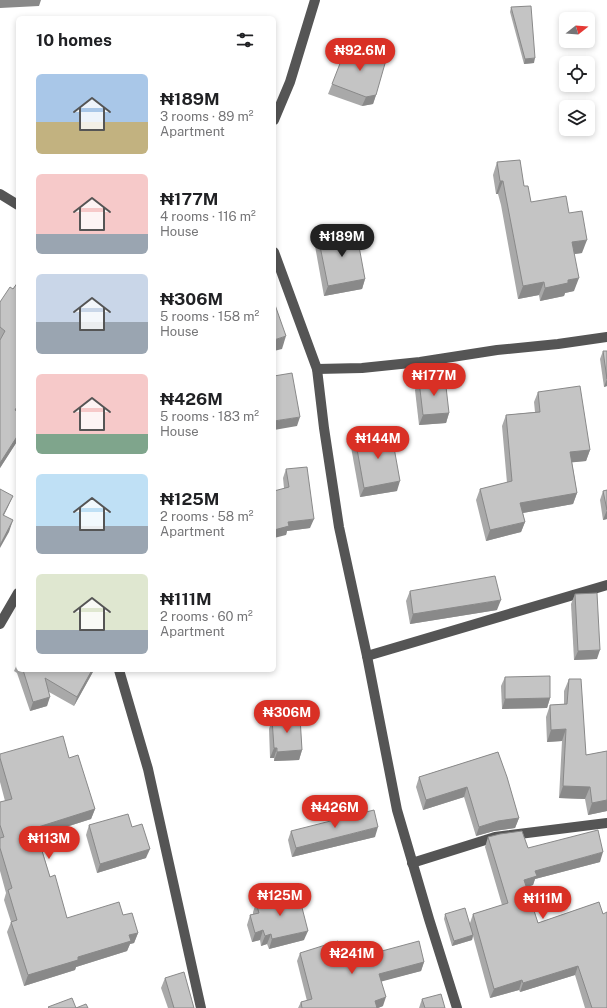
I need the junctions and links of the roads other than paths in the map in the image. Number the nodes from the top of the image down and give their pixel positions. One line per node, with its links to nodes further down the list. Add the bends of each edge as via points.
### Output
1 (316, 0): 2 (street, via 290,82)
2 (276, 115)
3 (0, 194): 4 (street)
4 (16, 204)
5 (276, 257): 7 (street)
6 (607, 337): 7 (street, via 420,362 362,368)
7 (317, 369): 11 (street, via 339,527)
8 (607, 585): 11 (street)
9 (16, 597): 10 (street)
10 (0, 624)
11 (367, 656): 14 (street, via 397,810)
12 (120, 672): 15 (street, via 148,769)
13 (607, 823): 14 (street, via 495,837)
14 (412, 863): 16 (street)
15 (201, 1008)
16 (456, 1008)

